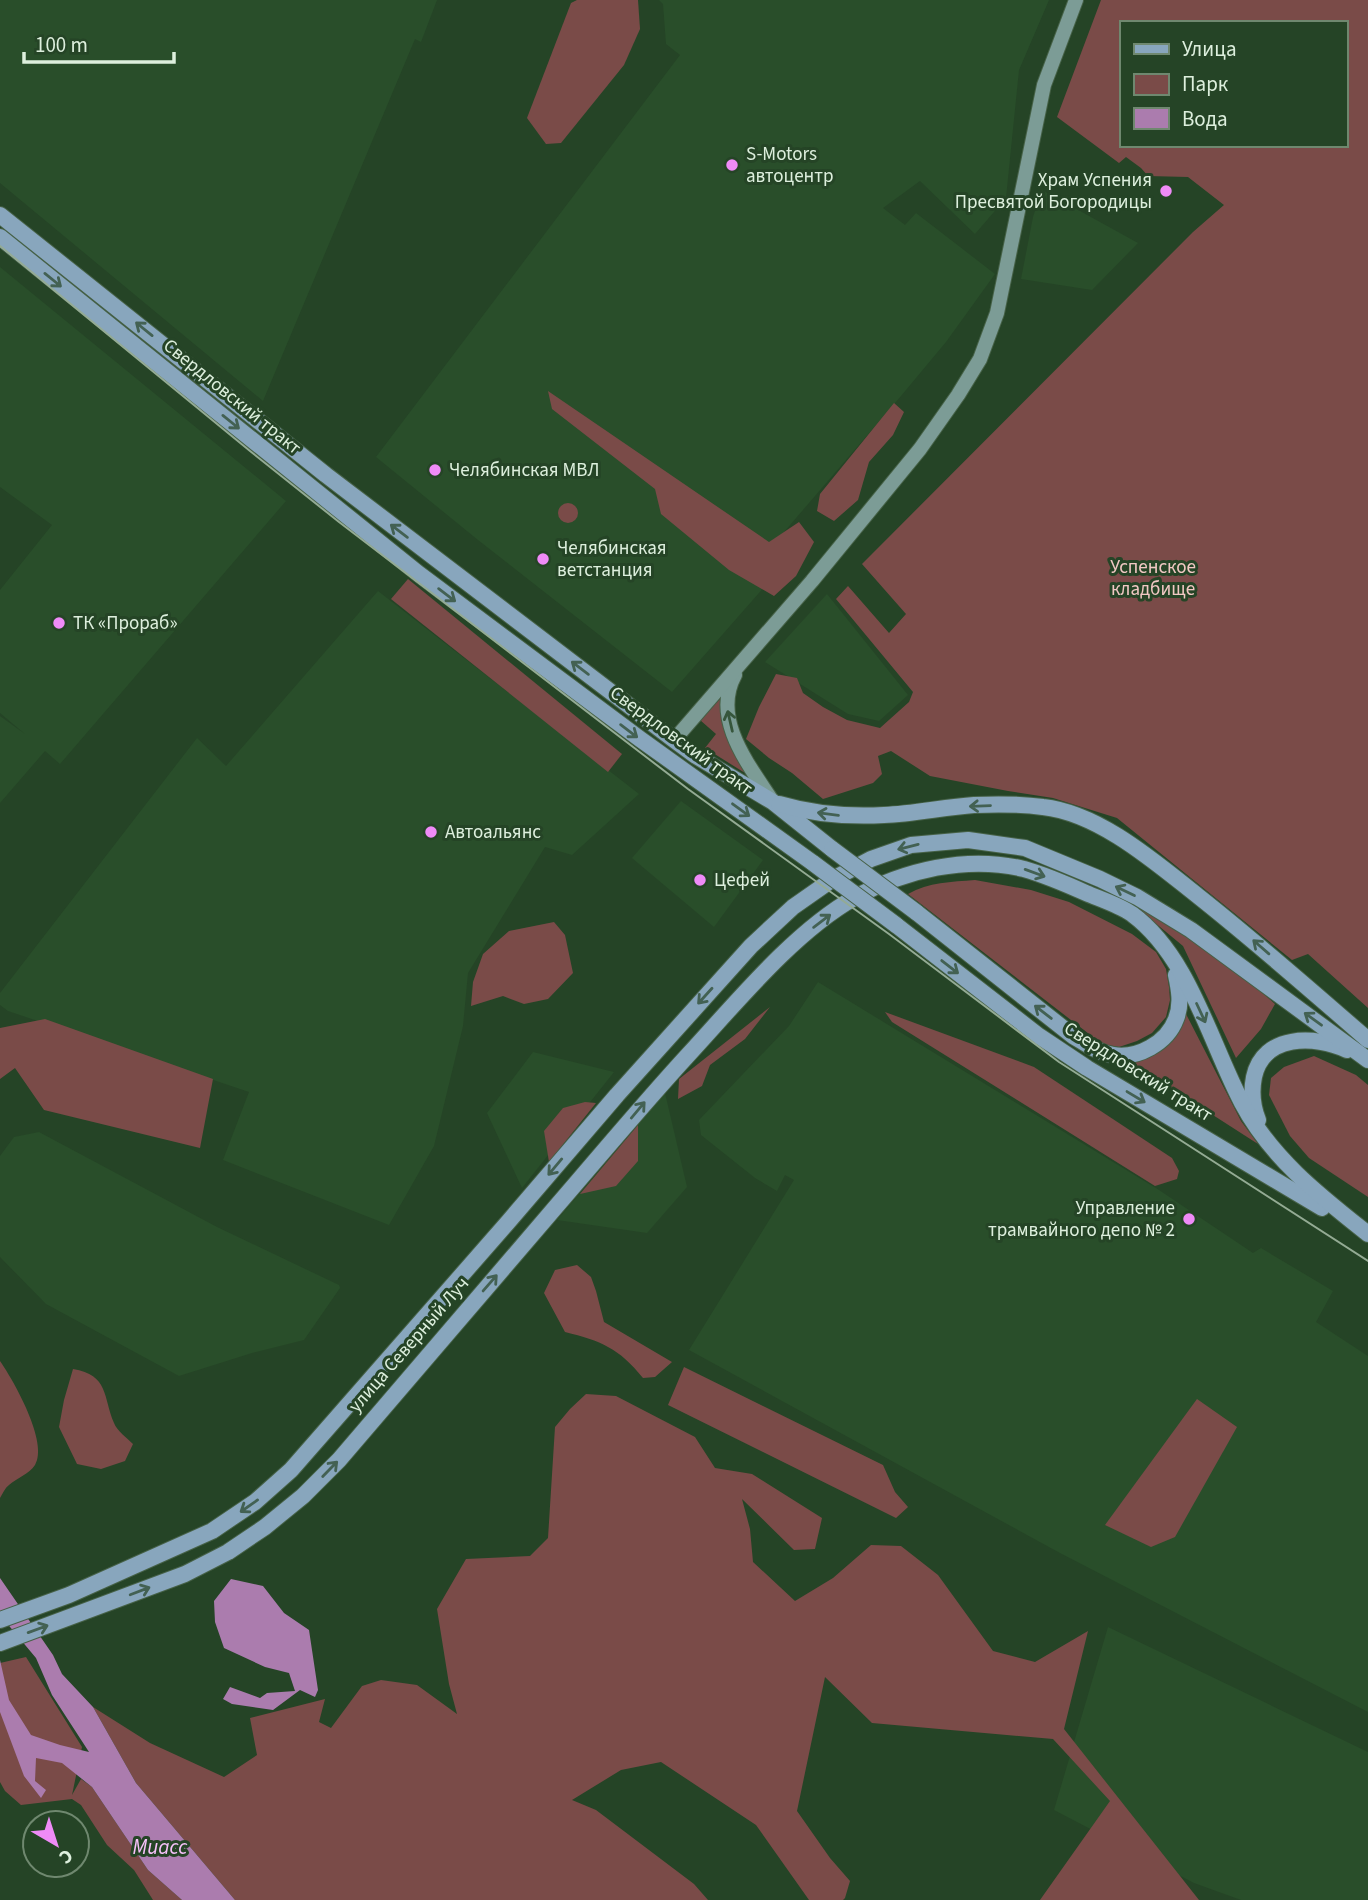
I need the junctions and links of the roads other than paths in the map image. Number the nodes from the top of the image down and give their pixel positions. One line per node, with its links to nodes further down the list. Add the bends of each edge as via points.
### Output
1 (1076, 0): 4 (main road, via 1044,85 997,313 981,359 920,449)
2 (0, 215): 5 (main road, Свердловский тракт, one-way to 2, via 326,475)
3 (0, 237): 6 (main road, Свердловский тракт, one-way to 6, via 419,574)
4 (743, 661): 5 (main road); 7 (main road, one-way to 4, via 741,752 730,724 727,703 731,683)
5 (674, 740): 6 (main road); 7 (main road, Свердловский тракт)
6 (661, 754): 12 (main road, Свердловский тракт, one-way to 12, bridge, via 1087,1068)
7 (773, 802): 8 (main road, Свердловский тракт, one-way to 7, bridge, via 1180,993 1176,1019 1152,1047 1132,1055 1092,1048); 9 (main road, Свердловский тракт, one-way to 7, via 1250,936 1136,847 1073,815 1045,807 973,805 843,816)
8 (1163, 943): 11 (main road, one-way to 11, via 1184,977 1242,1103); 14 (main road, улица Северный Луч, one-way to 8, via 185,1574 228,1552 303,1496 339,1460 649,1097 771,966 853,898 924,870 970,863 1023,869 1131,914)
9 (1368, 1040)
10 (1368, 1060): 11 (main road, via 1337,1045 1309,1040 1292,1041 1265,1054 1251,1091); 13 (main road, улица Северный Луч, one-way to 13, via 1159,910 1025,848 968,840 911,845 872,859 833,879 751,946 292,1470 212,1531 69,1595)
11 (1269, 1146): 12 (main road, via 1316,1193)
12 (1368, 1234)
13 (0, 1620)
14 (0, 1643)

